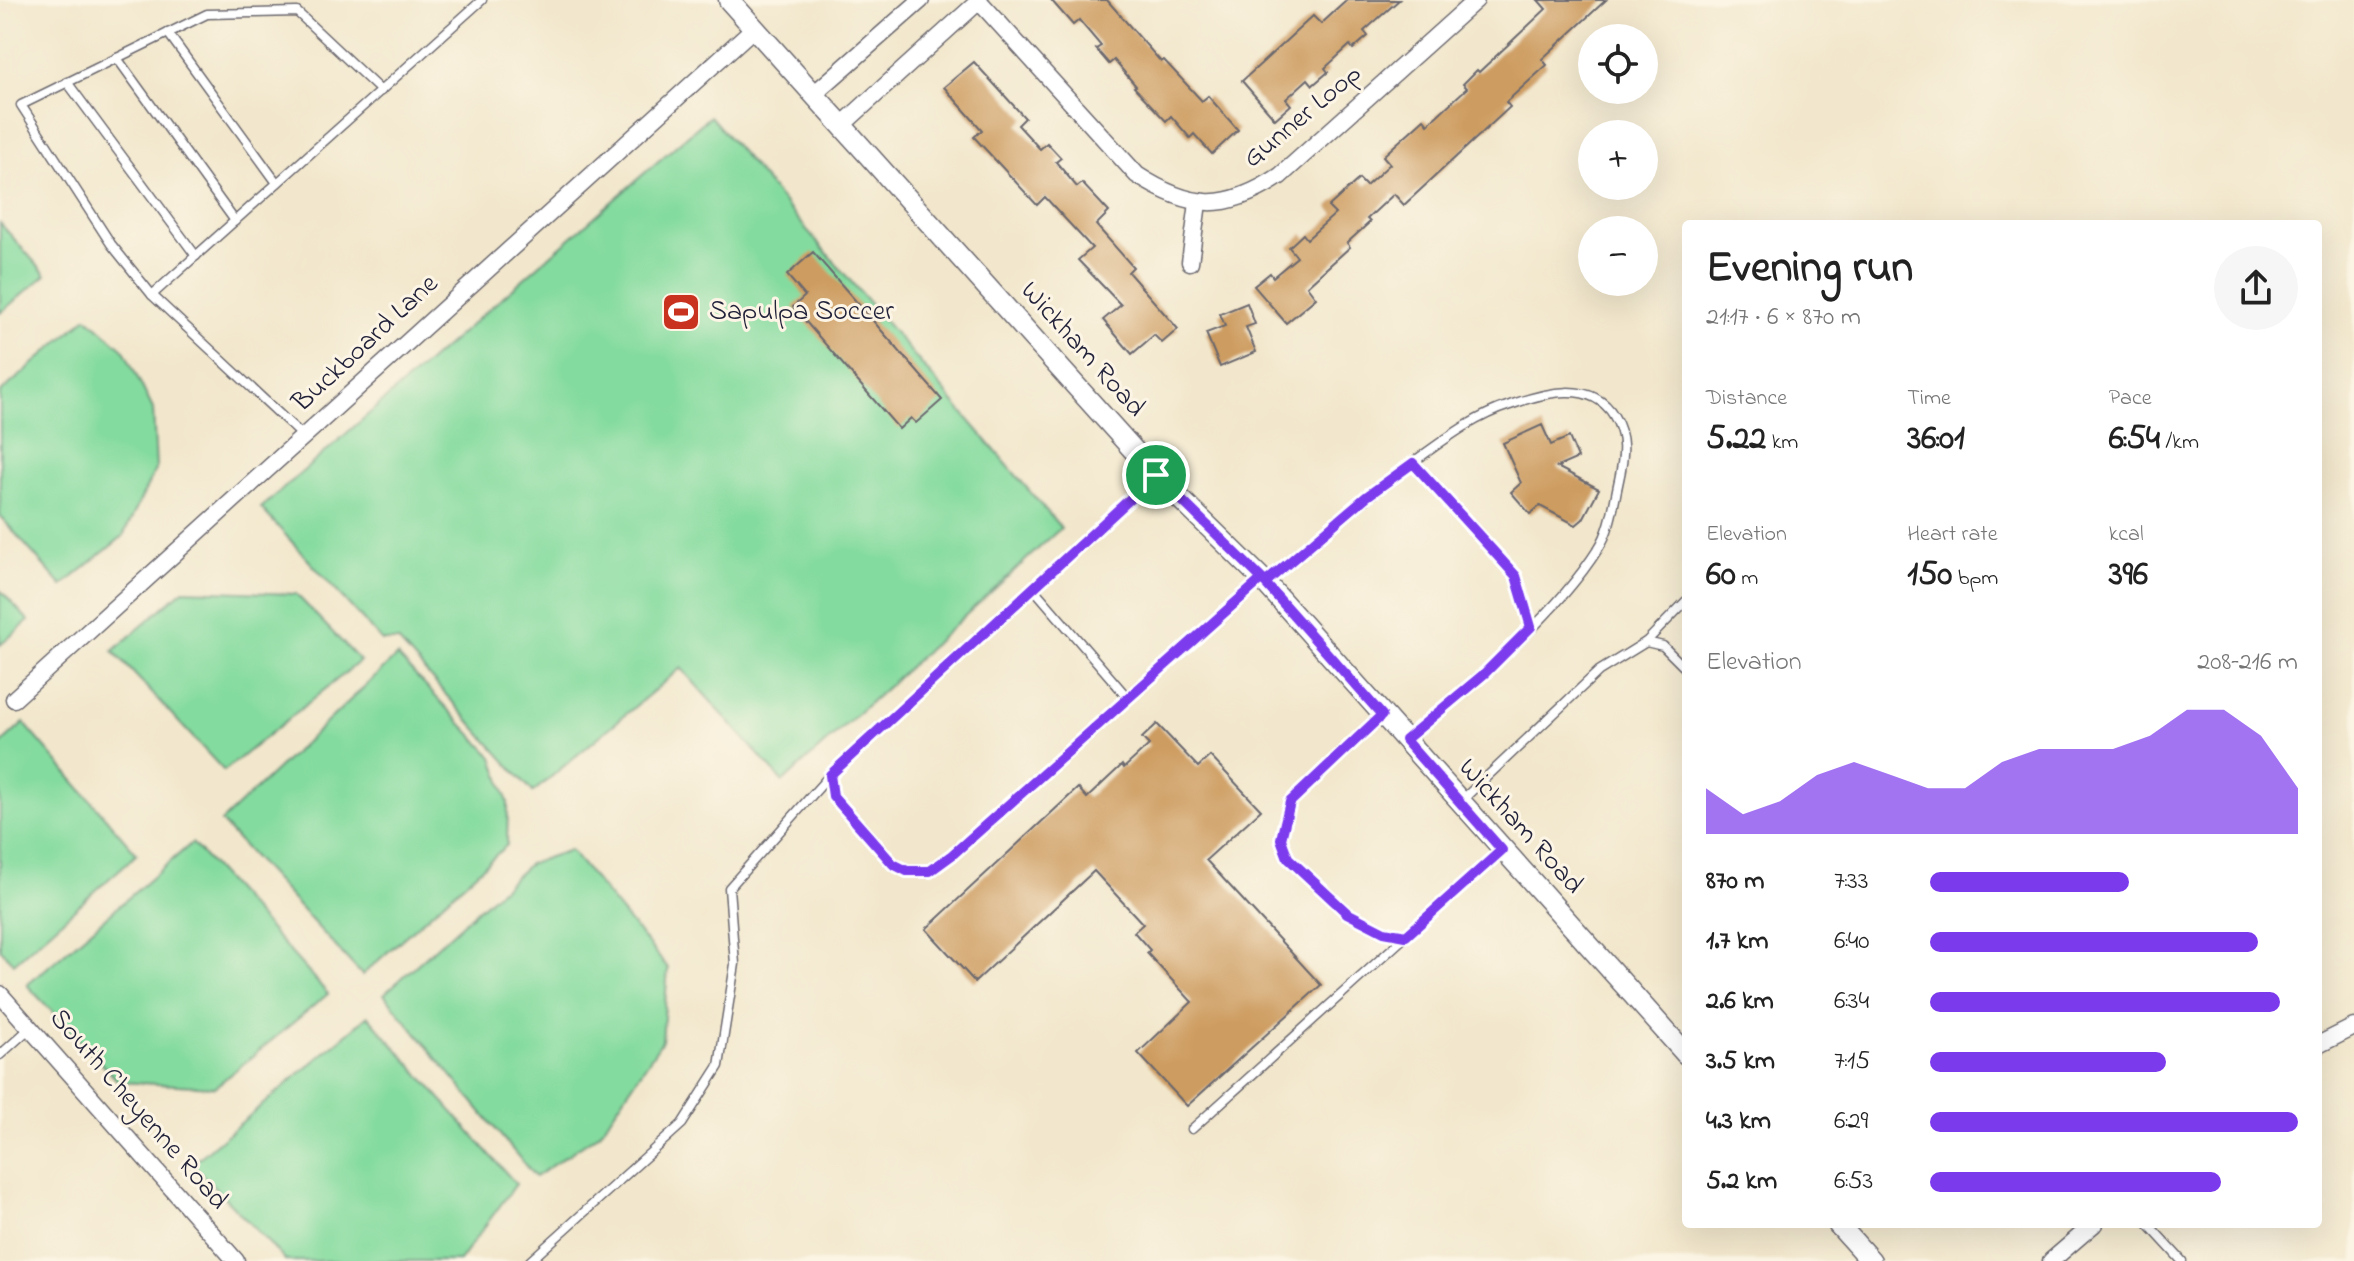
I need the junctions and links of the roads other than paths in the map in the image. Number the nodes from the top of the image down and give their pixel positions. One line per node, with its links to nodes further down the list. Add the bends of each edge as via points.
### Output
1 (482, 0): 10 (lane)
2 (729, 0): 6 (street, Wickham Road)
3 (921, 0): 11 (street)
4 (978, 0): 12 (street, Gunner Loop); 14 (street, Gunner Loop, via 1137,175 1161,191)
5 (1476, 0): 14 (street, Gunner Loop, via 1280,176 1240,197)
6 (754, 28): 11 (street, Wickham Road); 19 (street, Buckboard Lane)
7 (168, 33): 8 (lane); 10 (lane, via 207,14 297,12); 13 (lane)
8 (117, 58): 9 (lane); 15 (lane)
9 (67, 82): 16 (lane); 18 (lane, via 21,105 111,244)
10 (381, 91): 13 (lane)
11 (814, 94): 12 (street, Wickham Road)
12 (842, 125): 21 (street, Wickham Road)
13 (277, 183): 15 (lane)
14 (1198, 203): 17 (street)
15 (235, 221): 16 (lane)
16 (196, 256): 18 (lane)
17 (1190, 262)
18 (152, 295): 19 (lane)
19 (304, 437): 29 (street, Buckboard Lane)
20 (1413, 463): 22 (lane); 25 (lane, via 1516,576); 25 (lane, via 1454,432 1507,405 1553,393 1584,392 1609,408 1625,452 1600,547)
21 (1156, 475): 22 (street, Wickham Road); 23 (lane)
22 (1263, 581): 28 (lane); 30 (street, Wickham Road)
23 (1034, 589): 28 (lane); 32 (lane)
24 (1682, 605): 26 (lane)
25 (1531, 627): 31 (lane)
26 (1646, 642): 27 (lane, via 1663,646); 33 (lane, via 1599,671)
27 (1682, 665)
28 (1128, 698): 32 (lane, via 930,871 907,871 893,864 833,796)
29 (14, 699)
30 (1382, 715): 31 (street, Wickham Road); 35 (lane, via 1290,802 1281,839 1288,858 1347,913 1384,932)
31 (1405, 740): 33 (street, Wickham Road)
32 (830, 775): 47 (lane, via 729,888 735,964 719,1066 682,1124)
33 (1460, 802): 34 (street, Wickham Road)
34 (1502, 850): 35 (lane); 40 (street, Wickham Road)
35 (1406, 936): 42 (lane)
36 (0, 994): 38 (street, South Cheyenne Road)
37 (2354, 1027): 39 (street)
38 (31, 1028): 41 (lane); 46 (street, South Cheyenne Road)
39 (2322, 1043)
40 (1682, 1050)
41 (0, 1055)
42 (1192, 1129)
43 (1842, 1228): 48 (street)
44 (2089, 1228): 49 (street)
45 (2152, 1228): 50 (lane)
46 (236, 1261)
47 (530, 1261)
48 (1871, 1261)
49 (2051, 1261)
50 (2182, 1261)

